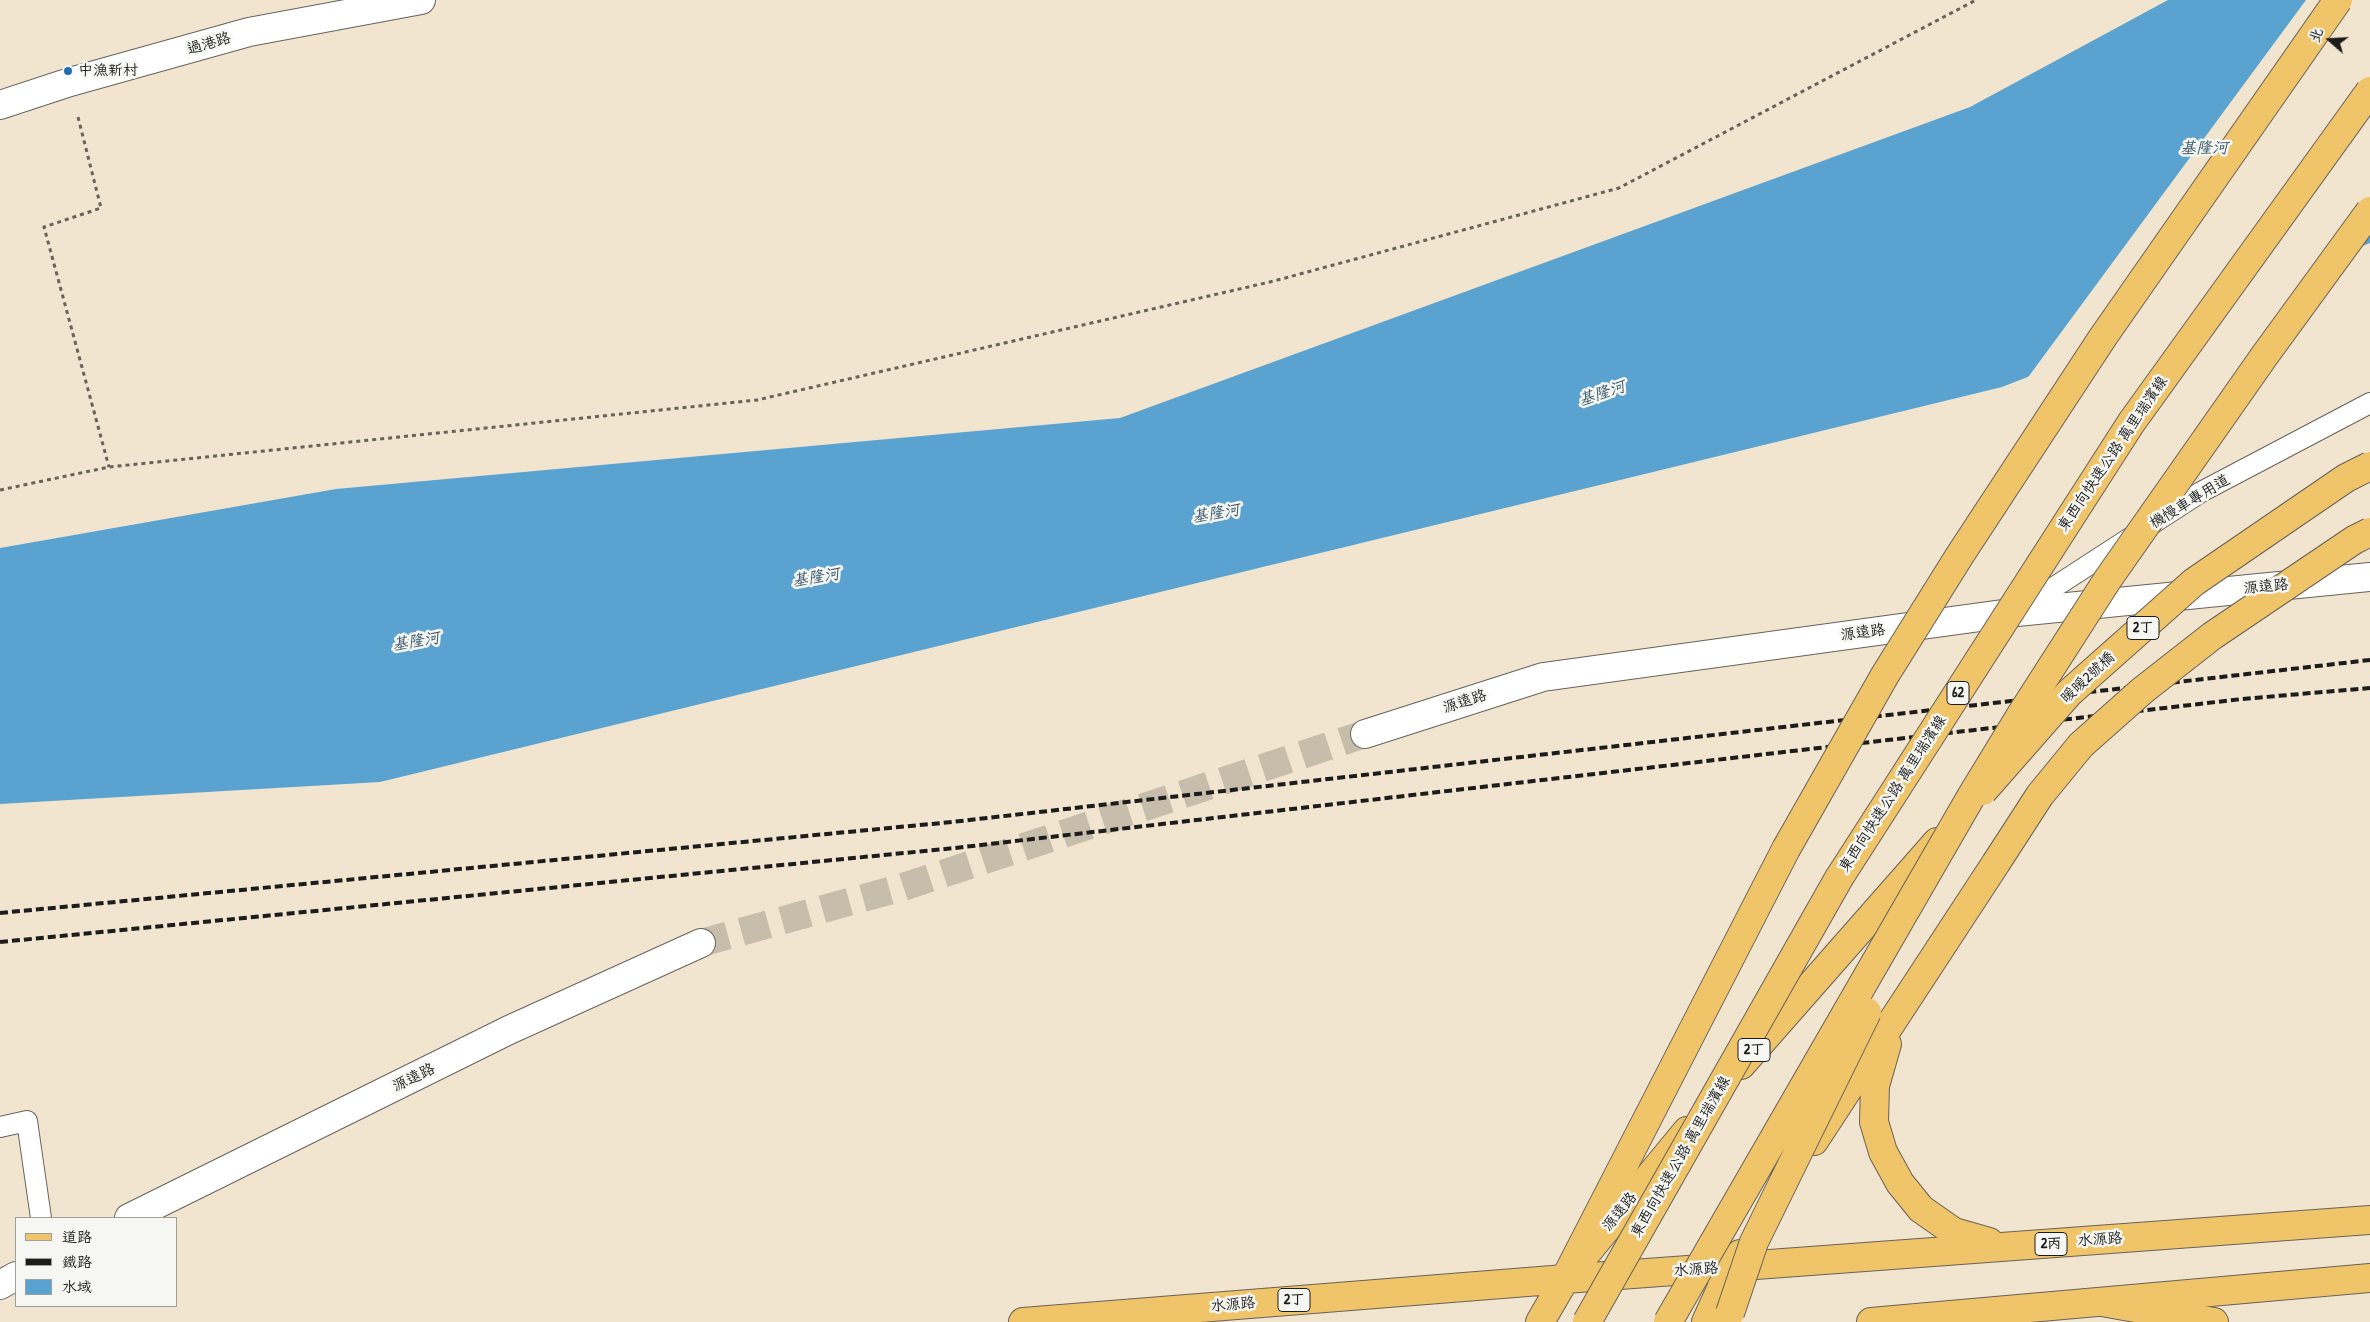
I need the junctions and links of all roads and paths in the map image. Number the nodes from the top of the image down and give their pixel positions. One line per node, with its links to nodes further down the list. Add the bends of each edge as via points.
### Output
1 (422, 0): 4 (street, 過港路, via 249,32)
2 (1976, 0): 10 (path, via 1619,188 1274,281 757,400)
3 (2338, 0): 28 (main road, bridge, via 2103,337 1884,675 1786,849)
4 (70, 82): 6 (street, 過港路); 10 (path, via 101,208 44,227)
5 (2370, 92): 33 (main road, 東西向快速公路 萬里瑞濱線 / 62, bridge, via 2131,424 1839,878)
6 (0, 105)
7 (2370, 211): 16 (main road, bridge, via 2108,579)
8 (2370, 403): 14 (lane, 機慢車專用道, via 2201,492)
9 (2370, 466): 17 (main road, 暖暖2號橋 / 2丁, bridge, via 2346,478 2194,582 2069,694)
10 (109, 467): 11 (path)
11 (0, 490)
12 (2370, 532): 19 (main road, bridge, via 2212,636 2143,690 2081,746 2040,795)
13 (2370, 577): 14 (street, 源遠路)
14 (2017, 612): 15 (street, 源遠路, via 1542,677)
15 (1365, 734)
16 (1972, 795): 34 (main road, bridge); 36 (main road, bridge, via 1754,1242)
17 (1950, 828): 28 (main road, 源遠路 / 2丁, via 1766,1036)
18 (701, 943): 22 (street, 源遠路, via 510,1030)
19 (1911, 992): 24 (main road, via 1885,1050 1875,1086 1874,1122 1883,1152 1900,1184 1921,1209 1954,1232 1986,1242); 25 (main road)
20 (0, 1127): 21 (lane, via 27,1121)
21 (41, 1217)
22 (131, 1217)
23 (2370, 1220): 24 (main road, 水源路 / 2丙)
24 (2024, 1246): 25 (main road, 水源路 / 2丙)
25 (1731, 1267): 28 (main road, 水源路 / 2丁); 35 (main road)
26 (15, 1277): 29 (street)
27 (2370, 1278): 30 (main road)
28 (1565, 1279): 31 (main road, 水源路 / 2丁); 32 (main road)
29 (0, 1285)
30 (2102, 1302): 37 (main road); 38 (main road)
31 (1022, 1322)
32 (1540, 1322)
33 (1587, 1322)
34 (1668, 1322)
35 (1706, 1322)
36 (1728, 1322)
37 (1871, 1322)
38 (2214, 1322)

